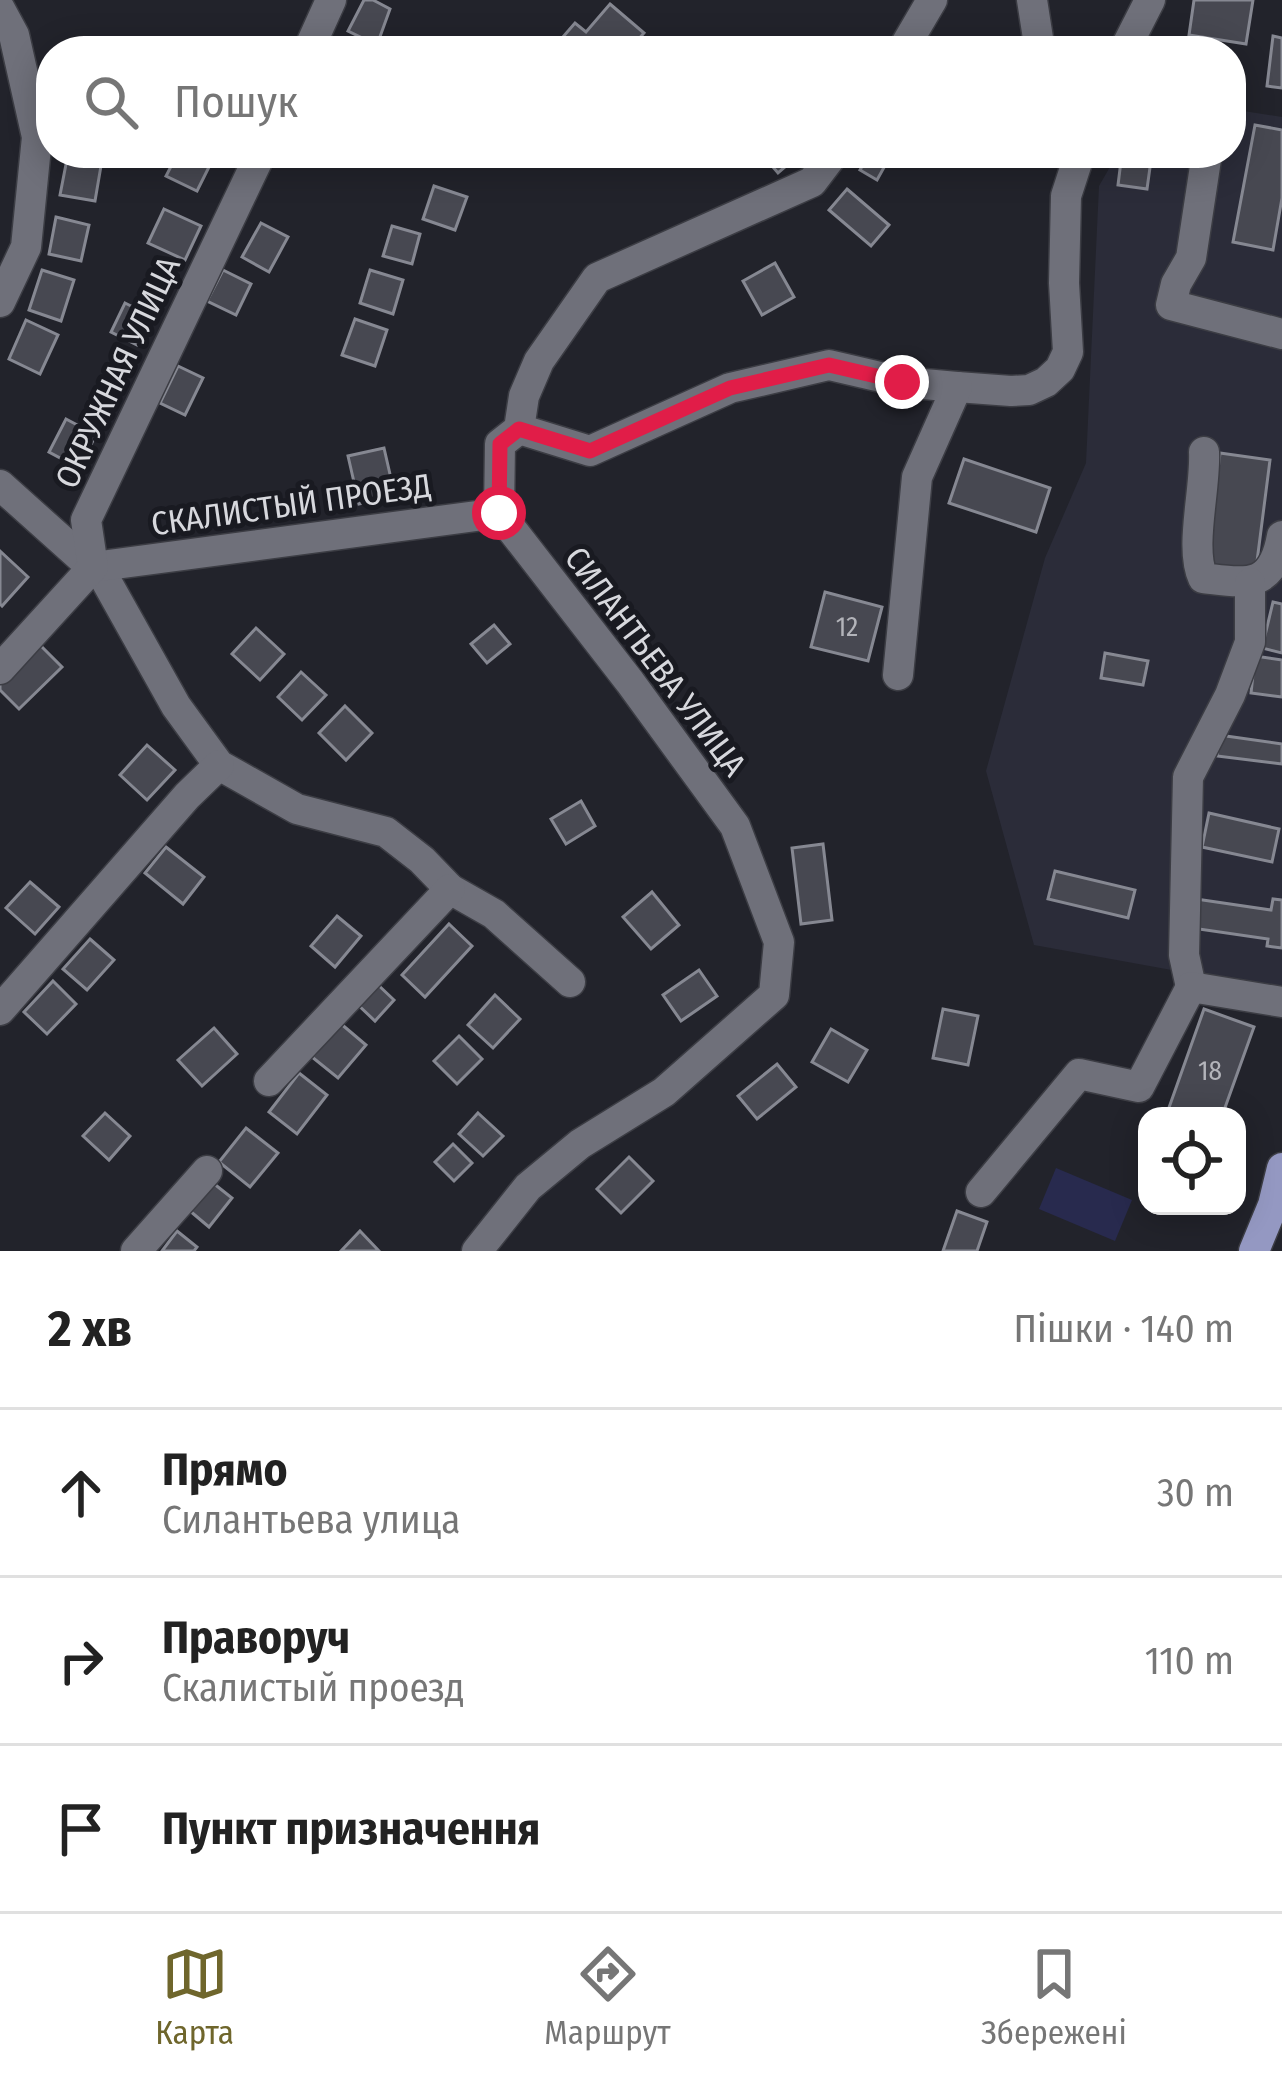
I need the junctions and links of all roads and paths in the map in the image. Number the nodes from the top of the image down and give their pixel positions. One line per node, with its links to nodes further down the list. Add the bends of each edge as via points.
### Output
1 (332, 0): 6 (street)
2 (932, 0): 7 (street)
3 (1032, 0): 8 (street)
4 (1150, 0): 9 (street)
5 (0, 9): 10 (street, via 14,35)
6 (315, 36)
7 (911, 36)
8 (1038, 36)
9 (1132, 36)
10 (36, 133)
11 (36, 147): 18 (street, via 26,247)
12 (254, 168): 26 (street, ОКРУЖНАЯ УЛИЦА, via 86,520)
13 (823, 168): 21 (street, via 812,182 597,278 538,361)
14 (1061, 168): 17 (street)
15 (1075, 168): 17 (street)
16 (1205, 168): 19 (street, via 1191,258 1171,304)
17 (1066, 196): 20 (street, via 1069,352 1029,390)
18 (0, 302)
19 (1282, 334)
20 (957, 387): 21 (street, via 829,365 730,388 590,451); 29 (street, via 917,477)
21 (519, 429): 24 (street, via 500,444)
22 (1204, 452): 27 (street, via 1196,564 1203,578)
23 (0, 484): 26 (street)
24 (499, 513): 26 (street, СКАЛИСТЫЙ ПРОЕЗД); 42 (street, СИЛАНТЬЕВА УЛИЦА, via 735,826 779,942 774,994 664,1092 528,1187)
25 (1282, 536): 27 (street, via 1279,555)
26 (93, 567): 28 (street); 30 (street)
27 (1250, 583): 33 (street, via 1250,642 1188,777 1184,955)
28 (0, 668)
29 (898, 675)
30 (219, 765): 31 (street, via 297,808 386,832); 35 (street)
31 (450, 889): 32 (street, via 494,914); 36 (street)
32 (570, 982)
33 (1191, 987): 34 (street); 39 (street, via 1139,1087 1079,1074)
34 (1282, 1002)
35 (0, 1010)
36 (269, 1081)
37 (1282, 1168): 40 (main road)
38 (207, 1171): 41 (street)
39 (981, 1192)
40 (1278, 1202): 43 (main road)
41 (136, 1251)
42 (477, 1251)
43 (1254, 1251)

